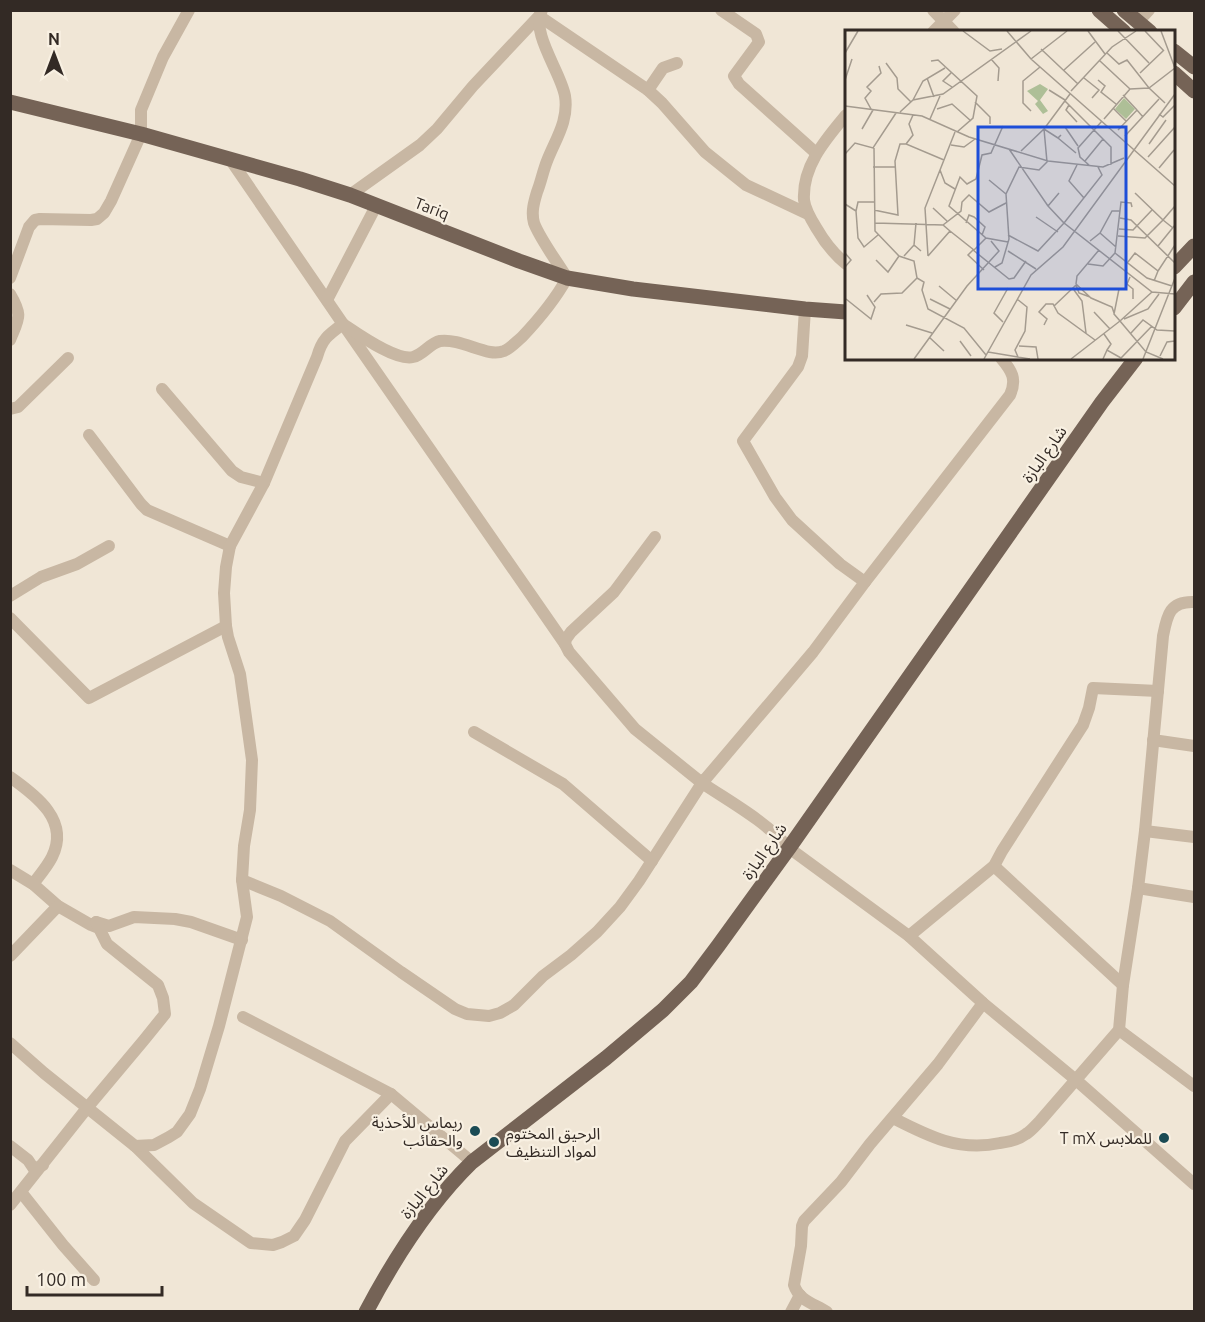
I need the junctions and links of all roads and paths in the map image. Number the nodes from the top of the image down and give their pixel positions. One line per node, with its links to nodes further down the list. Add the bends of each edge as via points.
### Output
1 (189, 10): 21 (street, via 163,57 141,110)
2 (721, 10): 22 (street, via 756,34 759,42 734,76 739,84)
3 (933, 10): 9 (street)
4 (955, 10): 9 (street)
5 (1099, 10): 10 (main road)
6 (1124, 10): 10 (main road)
7 (1149, 10): 10 (street)
8 (541, 13): 17 (street); 24 (street, via 437,129); 31 (street, via 541,33 565,95 566,109 533,214 539,233)
9 (944, 22): 11 (street); 12 (street)
10 (1135, 29)
11 (935, 30)
12 (952, 30)
13 (1175, 53): 15 (main road)
14 (677, 63): 17 (street, via 663,68)
15 (1194, 67)
16 (1175, 75): 18 (main road)
17 (648, 90): 26 (street, via 705,152 746,185)
18 (1194, 91)
19 (10, 102): 21 (main road, Tariq)
20 (845, 117): 22 (street)
21 (141, 134): 23 (main road, Tariq); 30 (street, via 104,213 92,220 35,220)
22 (816, 153): 26 (street, via 805,185)
23 (230, 159): 24 (main road, Tariq); 34 (street)
24 (350, 195): 25 (main road, Tariq)
25 (376, 206): 31 (main road, Tariq); 34 (street)
26 (808, 214): 28 (street, via 828,247)
27 (1194, 246): 29 (main road)
28 (845, 263)
29 (1175, 265)
30 (10, 278)
31 (567, 278): 36 (main road, Tariq); 38 (street, via 536,323 511,347 498,352 439,341 418,355 401,357)
32 (1194, 282): 35 (main road)
33 (10, 294): 39 (street, via 19,319)
34 (327, 300): 38 (street)
35 (1175, 306)
36 (806, 309): 37 (main road, Tariq); 50 (street, via 798,367 743,441 792,520)
37 (845, 312)
38 (343, 324): 46 (street, via 320,346); 55 (street)
39 (10, 340)
40 (68, 358): 44 (street, via 18,407)
41 (1003, 360): 50 (street, via 1013,378 1010,395)
42 (1134, 360): 64 (main road, شارع البازة)
43 (162, 389): 46 (street, via 232,471)
44 (10, 409)
45 (89, 435): 49 (street, via 147,510)
46 (264, 483): 49 (street)
47 (655, 537): 55 (street, via 614,592 571,632)
48 (109, 546): 51 (street)
49 (230, 546): 54 (street, via 224,593)
50 (865, 582): 61 (street, via 813,652)
51 (10, 596)
52 (1194, 603): 56 (street, via 1180,604 1169,611)
53 (10, 618): 54 (street, via 89,698)
54 (226, 626): 68 (street, via 240,674 252,760)
55 (565, 644): 61 (street, via 636,729)
56 (1158, 691): 58 (street); 66 (street, via 1093,688 1083,725)
57 (474, 732): 65 (street, via 563,784)
58 (1153, 740): 59 (street); 62 (street)
59 (1194, 746)
60 (10, 777): 69 (street, via 45,805 57,831 52,858)
61 (702, 783): 64 (street, via 749,814); 65 (street)
62 (1145, 831): 63 (street); 70 (street)
63 (1194, 837)
64 (789, 848): 74 (street); 89 (main road, شارع البازة, via 691,982 663,1010)
65 (652, 861): 68 (street, via 597,932 513,1005 489,1016 456,1009 330,921)
66 (994, 866): 74 (street); 77 (street)
67 (10, 870): 69 (street)
68 (242, 880): 75 (street, via 247,917)
69 (33, 884): 72 (street)
70 (1138, 888): 71 (street); 77 (street)
71 (1194, 897)
72 (58, 906): 73 (street, via 96,927); 76 (street)
73 (96, 921): 75 (street, via 109,926 134,917 175,919); 85 (street, via 107,944 158,985 165,1014)
74 (909, 936): 78 (street)
75 (242, 940): 88 (street, via 190,1114 169,1137 154,1145)
76 (10, 956)
77 (1123, 985): 80 (street)
78 (983, 1003): 82 (street); 86 (street)
79 (243, 1017): 84 (street)
80 (1119, 1030): 82 (street); 83 (street)
81 (10, 1043): 85 (street)
82 (1076, 1080): 86 (street, via 1040,1121 1015,1140 978,1146 955,1144); 91 (street)
83 (1194, 1086)
84 (391, 1094): 88 (street, via 345,1141 294,1236 273,1245 250,1243 193,1203); 89 (street)
85 (87, 1107): 88 (street); 90 (street)
86 (893, 1118): 95 (street, via 804,1221 794,1281)
87 (10, 1146): 90 (street, via 34,1169)
88 (135, 1146)
89 (472, 1162): 96 (main road, شارع البازة, via 410,1237)
90 (43, 1165): 92 (street)
91 (1194, 1184)
92 (21, 1192): 93 (street); 94 (street)
93 (10, 1205)
94 (93, 1280)
95 (800, 1296): 97 (street); 98 (street); 99 (street)
96 (366, 1311)
97 (791, 1311)
98 (802, 1311)
99 (827, 1311)

